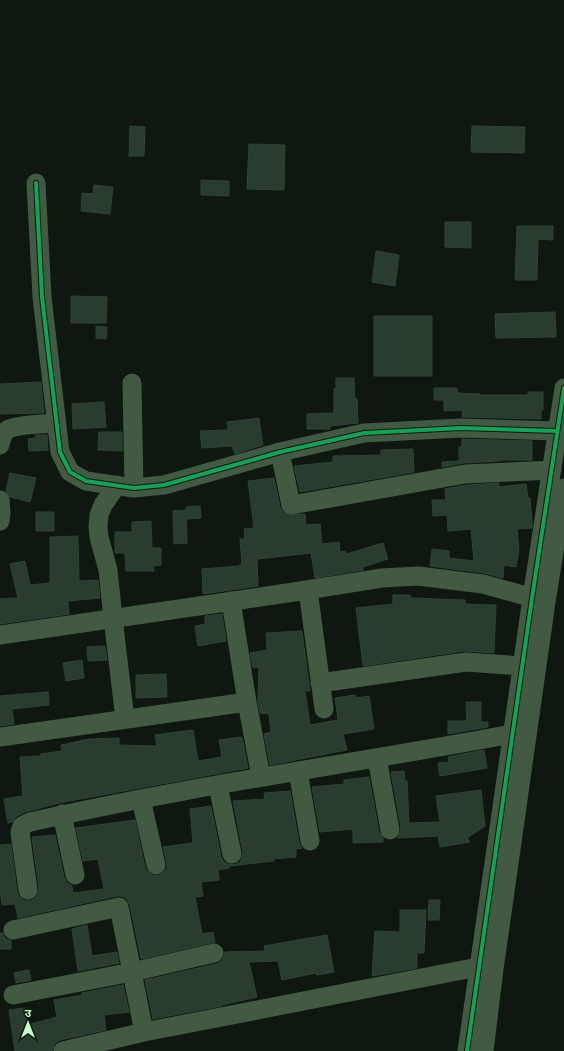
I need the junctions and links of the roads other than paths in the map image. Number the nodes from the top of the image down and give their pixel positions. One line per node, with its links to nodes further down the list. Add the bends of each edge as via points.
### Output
1 (36, 183): 4 (street, via 42,297)
2 (132, 383): 9 (street)
3 (564, 388): 5 (street)
4 (56, 423): 6 (street, via 9,429 2,435); 9 (street, via 60,452 70,472 86,481)
5 (557, 431): 7 (street, via 461,428 364,433); 8 (street)
6 (0, 445)
7 (280, 452): 8 (street, via 291,505 465,474); 9 (street, via 164,485)
8 (552, 470): 14 (street)
9 (126, 486): 16 (street, via 103,505 99,515 99,537 108,570)
10 (564, 488): 14 (street)
11 (0, 500): 12 (street)
12 (0, 521)
13 (308, 590): 14 (street, via 382,578 418,576 483,584); 15 (street); 19 (street)
14 (539, 600): 18 (street); 39 (street)
15 (231, 601): 16 (street); 20 (street)
16 (112, 618): 17 (street); 22 (street)
17 (0, 634)
18 (522, 666): 19 (street, via 466,662); 23 (street)
19 (320, 683): 21 (street)
20 (247, 702): 22 (street); 27 (street)
21 (324, 709)
22 (125, 719): 24 (street)
23 (512, 734): 25 (street); 39 (street)
24 (0, 737)
25 (378, 758): 26 (street); 31 (street)
26 (298, 771): 27 (street); 32 (street)
27 (261, 777): 28 (street)
28 (218, 785): 29 (street); 33 (street)
29 (141, 799): 30 (street); 34 (street)
30 (62, 814): 35 (street); 36 (street, via 22,826 20,832)
31 (390, 830)
32 (310, 841)
33 (232, 854)
34 (156, 864)
35 (74, 875)
36 (28, 890)
37 (13, 930): 40 (street, via 118,907)
38 (214, 953): 40 (street)
39 (486, 968): 42 (street); 44 (street); 45 (street)
40 (132, 972): 41 (street); 42 (street)
41 (13, 995)
42 (144, 1032): 43 (street)
43 (63, 1051)
44 (467, 1051)
45 (484, 1051)

